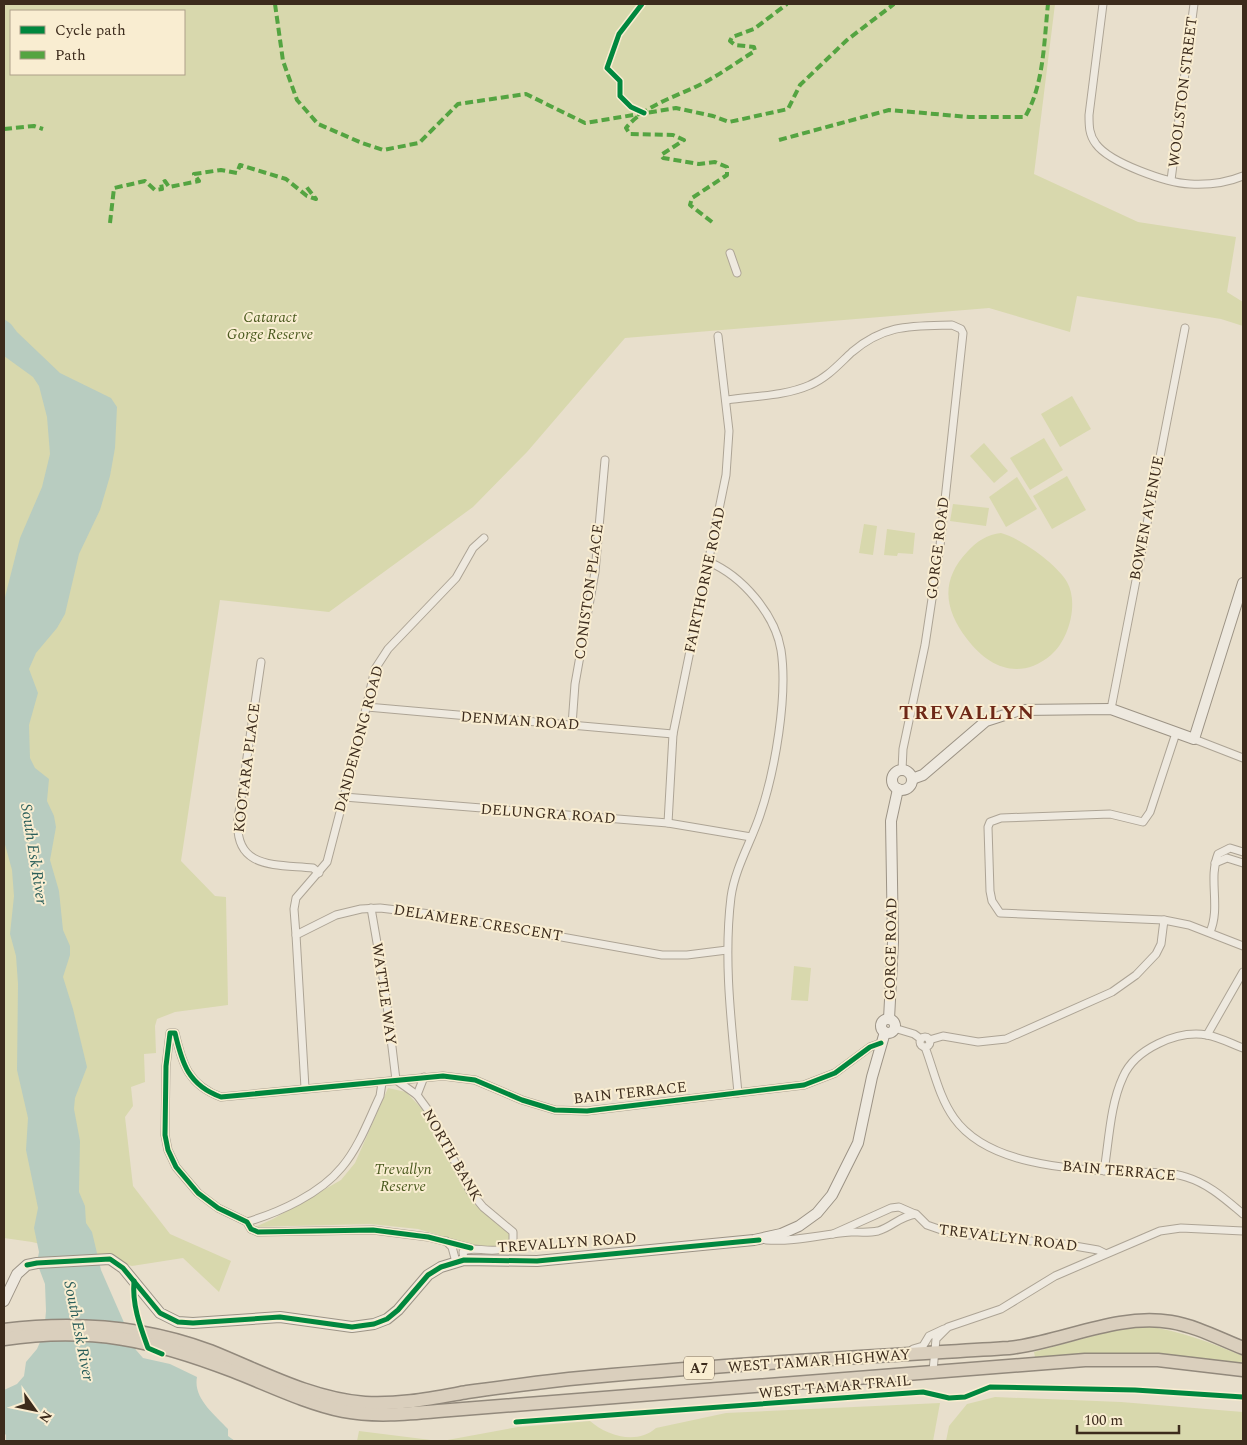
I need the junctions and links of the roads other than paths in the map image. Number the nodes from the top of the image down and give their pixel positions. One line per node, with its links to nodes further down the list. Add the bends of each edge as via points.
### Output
1 (1103, 4): 4 (street, via 1090,103 1092,136 1108,156)
2 (1194, 4): 4 (street, WOOLSTON STREET)
3 (1243, 176): 4 (street, via 1204,184)
4 (1172, 180)
5 (730, 253): 6 (street)
6 (737, 273)
7 (1185, 328): 16 (street, BOWEN AVENUE)
8 (718, 336): 9 (street, FAIRTHORNE ROAD)
9 (727, 400): 12 (street, FAIRTHORNE ROAD, via 726,475); 22 (street, GORGE ROAD, via 811,385 865,342 889,329 943,325 956,326 962,334 940,546)
10 (605, 460): 17 (street, CONISTON PLACE, via 595,572 575,684)
11 (484, 538): 15 (street, DANDENONG ROAD, via 473,548 456,578 380,659)
12 (709, 562): 19 (street, FAIRTHORNE ROAD); 27 (street, via 731,574 763,609 771,619 781,649 781,699 774,761)
13 (1243, 583): 20 (street)
14 (261, 662): 31 (street, KOOTARA PLACE, via 238,819 239,843 251,858 260,862 313,868)
15 (367, 707): 17 (street, DENMAN ROAD); 25 (street, DANDENONG ROAD)
16 (1111, 709): 18 (street); 23 (street, via 1027,709 998,715 975,730 923,775)
17 (572, 725): 19 (street, DENMAN ROAD)
18 (1176, 733): 20 (street); 33 (street, via 1150,812 1143,822 1110,814 995,820 988,827 990,891 996,909 1006,915)
19 (673, 734): 26 (street, FAIRTHORNE ROAD)
20 (1194, 739): 21 (street)
21 (1243, 758)
22 (902, 770): 23 (street, via 907,771); 24 (street, via 895,772 892,778)
23 (912, 779): 24 (street, via 907,789)
24 (898, 789): 39 (street, GORGE ROAD, via 891,821 893,942)
25 (344, 797): 26 (street, DELUNGRA ROAD); 31 (street, DANDENONG ROAD, via 327,862)
26 (668, 824): 27 (street, DELUNGRA ROAD)
27 (751, 837): 37 (street, via 734,879)
28 (1243, 852): 29 (street, via 1230,848 1223,850)
29 (1215, 863): 30 (street, via 1227,858); 34 (street, via 1215,920)
30 (1243, 863)
31 (319, 873): 35 (street, DANDENONG ROAD, via 296,898)
32 (371, 908): 35 (street, DELAMERE CRESCENT, via 336,915); 37 (street, DELAMERE CRESCENT, via 439,915 662,955); 46 (street, WATTLE WAY)
33 (1164, 920): 34 (street); 42 (street, via 1161,944 1156,954 1136,976 1112,992 1006,1039 978,1042 943,1036)
34 (1210, 932): 36 (street)
35 (296, 935): 48 (street)
36 (1243, 946)
37 (727, 950): 49 (street)
38 (1243, 972): 41 (street)
39 (889, 1026): 42 (street); 43 (street, GORGE ROAD)
40 (173, 1031): 48 (street, BAIN TERRACE, via 184,1067 217,1095 224,1097); 54 (street, NORTH BANK, via 168,1037 166,1066 165,1135 168,1150 176,1168 198,1193 218,1208)
41 (1207, 1035): 44 (street); 51 (street, via 1186,1036 1152,1047 1128,1067 1117,1093)
42 (925, 1039): 51 (street, BAIN TERRACE, via 921,1045 926,1047 948,1109 963,1129 981,1143 996,1151 1030,1160)
43 (881, 1043): 49 (street, BAIN TERRACE, via 822,1079 804,1085); 57 (street, GORGE ROAD, via 858,1143 832,1195 799,1226)
44 (1243, 1048)
45 (424, 1077): 46 (street, BAIN TERRACE); 49 (street, BAIN TERRACE, via 475,1080 540,1107 571,1112); 50 (street)
46 (396, 1080): 47 (street, BAIN TERRACE); 50 (street, NORTH BANK)
47 (382, 1083): 48 (street, BAIN TERRACE); 54 (street, via 380,1096 342,1167 321,1185 280,1210)
48 (305, 1088)
49 (738, 1093)
50 (417, 1095): 59 (street, NORTH BANK, via 470,1191 483,1207 513,1232 513,1242 509,1246 487,1252)
51 (1104, 1171): 53 (street, BAIN TERRACE, via 1185,1176 1209,1186)
52 (916, 1214): 56 (street, TREVALLYN ROAD, via 899,1218 876,1231); 56 (street, TREVALLYN ROAD, via 899,1207 891,1208); 60 (street, TREVALLYN ROAD, via 927,1225 943,1231 1063,1244)
53 (1243, 1214)
54 (247, 1222): 58 (street, NORTH BANK, via 258,1232 373,1230)
55 (1243, 1231): 60 (street, via 1172,1229)
56 (829, 1236): 57 (street, TREVALLYN ROAD)
57 (759, 1240): 61 (street, TREVALLYN ROAD, via 536,1261)
58 (446, 1241): 59 (street, NORTH BANK); 61 (street)
59 (471, 1248): 61 (street, via 463,1252)
60 (1104, 1254): 63 (street, via 1055,1276 1001,1309)
61 (460, 1261): 62 (street, TREVALLYN ROAD, via 428,1275 387,1319 352,1327 285,1317 178,1322 160,1313 123,1268 106,1258 27,1265 20,1271)
62 (4, 1301)
63 (948, 1328): 68 (street, via 936,1339); 69 (street, via 936,1331 917,1349 866,1353)
64 (4, 1330): 66 (highway, A7, via 84,1325)
65 (4, 1339): 66 (highway, A7, via 86,1334)
66 (159, 1340): 69 (highway, WEST TAMAR HIGHWAY / A7, via 208,1350 321,1395 380,1404 652,1372); 71 (highway, WEST TAMAR HIGHWAY / A7, via 312,1402 363,1414 406,1414)
67 (1243, 1348): 68 (highway, WEST TAMAR HIGHWAY / A7, via 1172,1322 1138,1320 1030,1346)
68 (933, 1354): 69 (highway, WEST TAMAR HIGHWAY / A7); 71 (street)
69 (854, 1359)
70 (1243, 1370): 71 (highway, WEST TAMAR HIGHWAY / A7, via 1119,1359)
71 (933, 1371)

